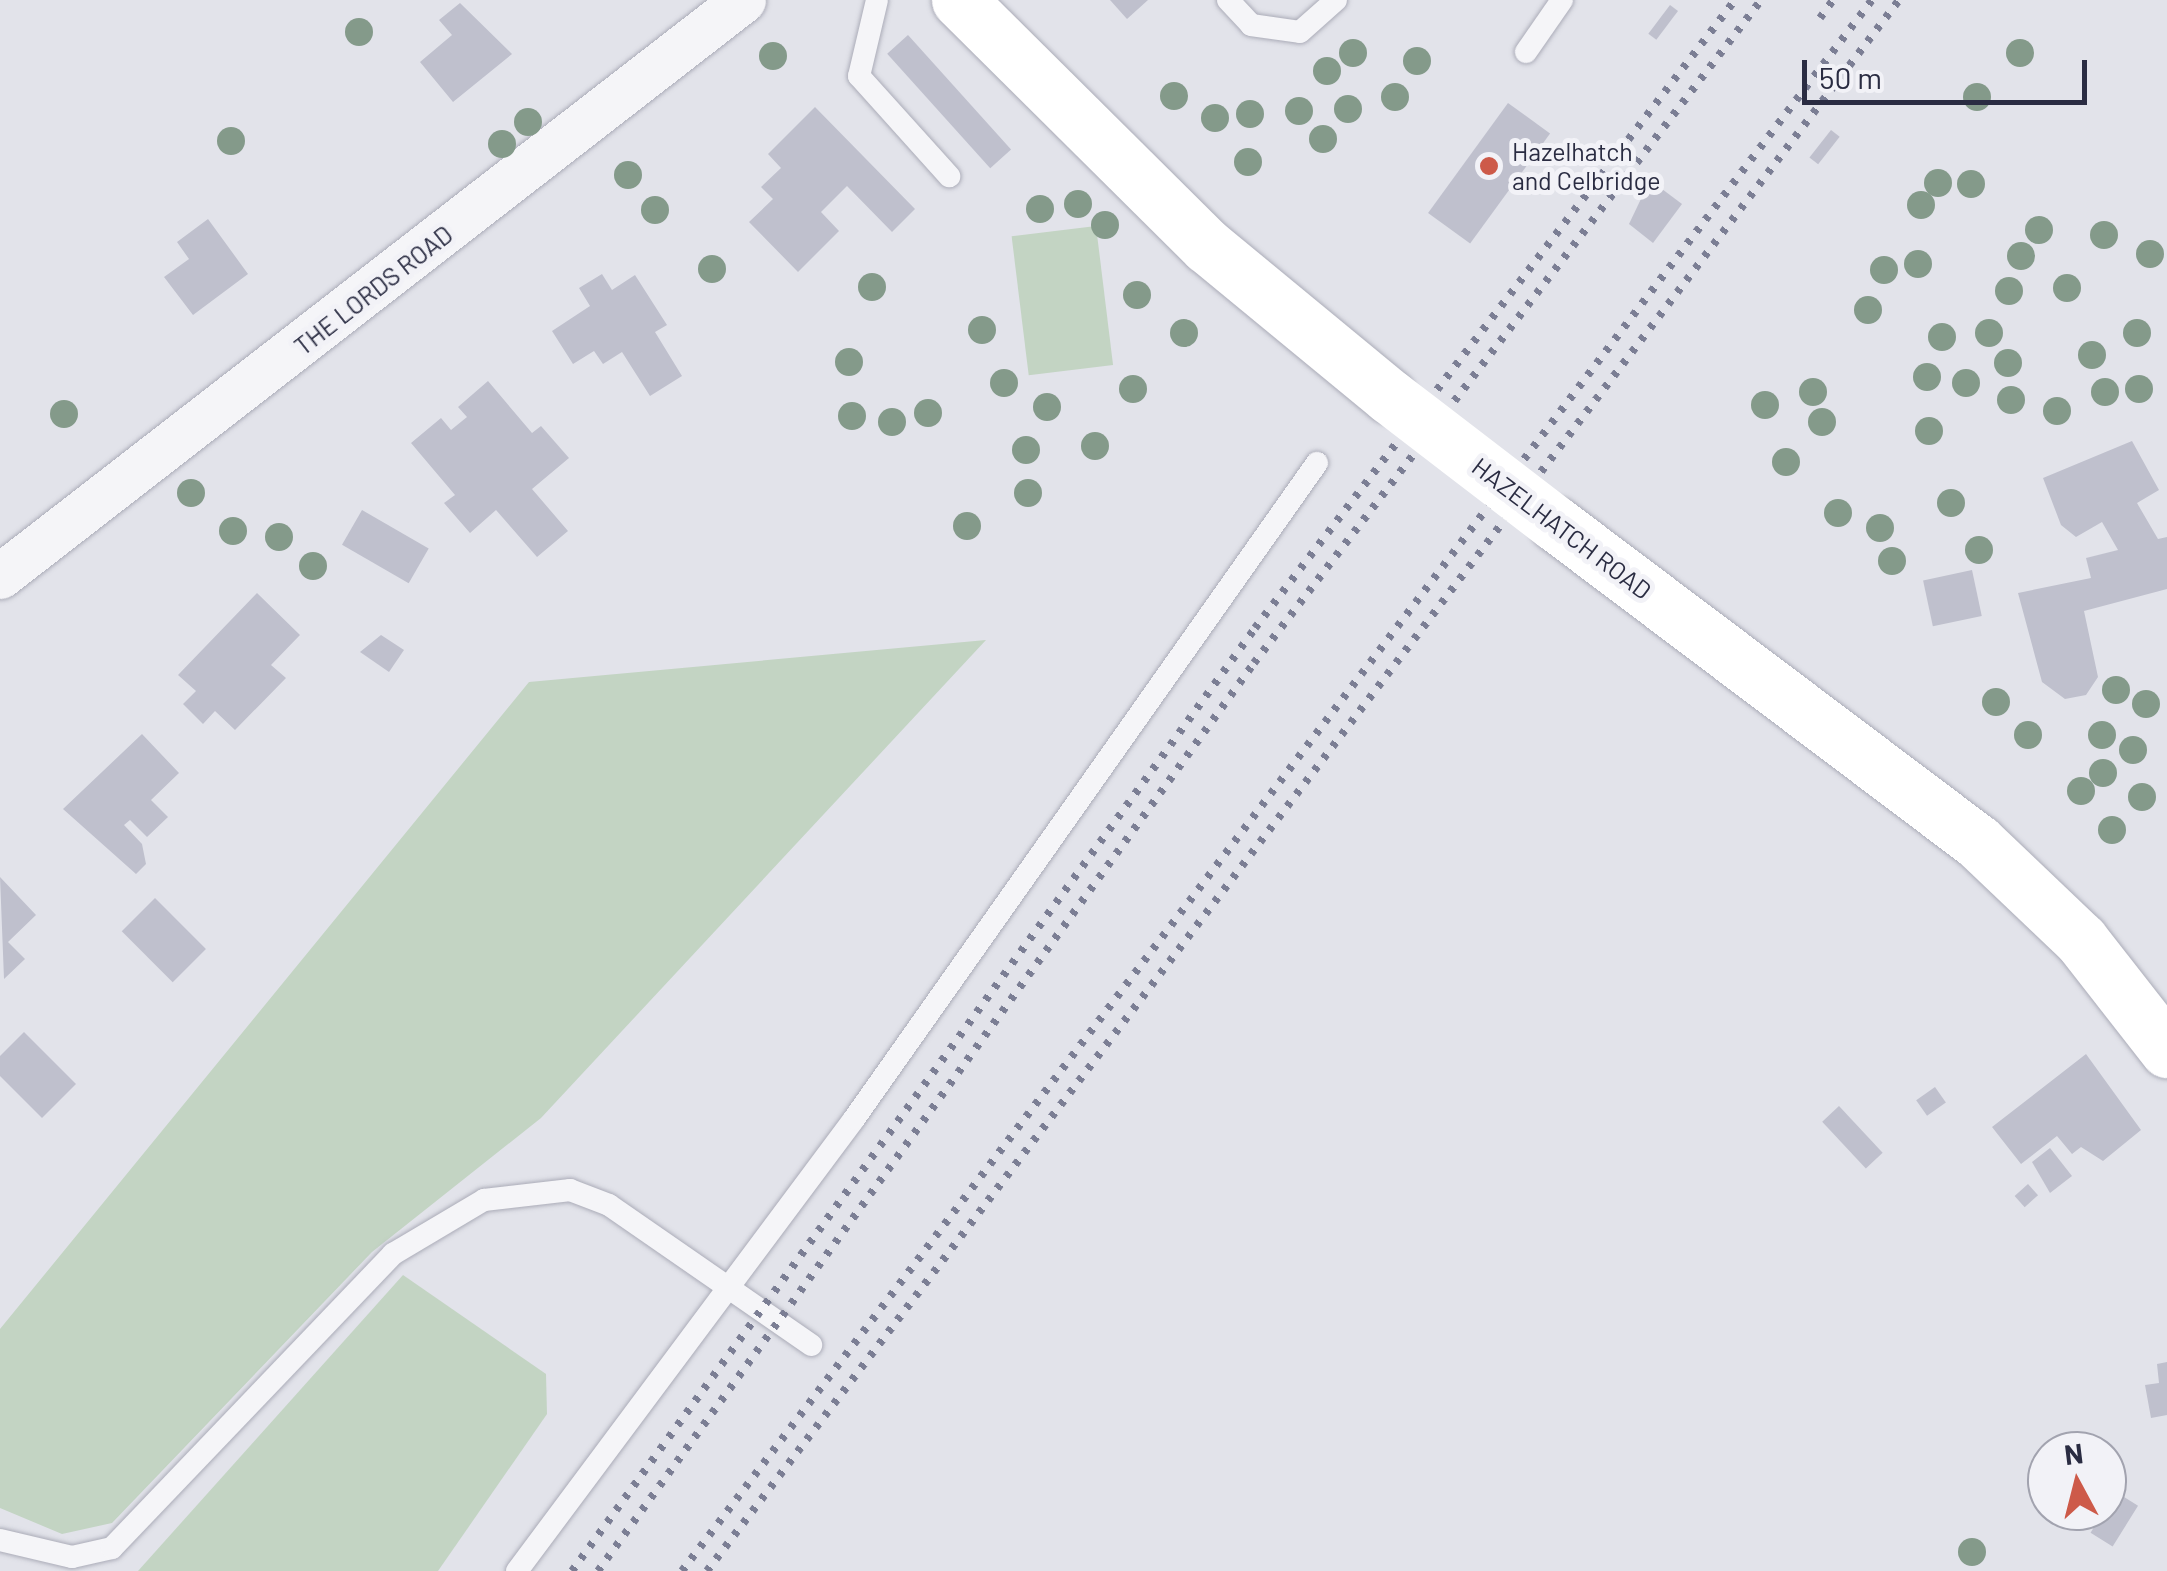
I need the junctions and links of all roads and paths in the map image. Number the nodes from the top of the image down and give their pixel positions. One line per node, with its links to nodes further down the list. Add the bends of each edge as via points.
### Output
1 (742, 0): 10 (street, THE LORDS ROAD)
2 (876, 0): 8 (lane, via 859,76)
3 (959, 0): 11 (main road, HAZELHATCH ROAD, bridge, via 1206,246 1389,396 1978,842 2080,940)
4 (1228, 0): 5 (lane, via 1251,26 1300,32)
5 (1336, 0)
6 (1562, 0): 7 (lane)
7 (1526, 52)
8 (949, 176)
9 (1317, 464): 12 (lane)
10 (0, 576)
11 (2167, 1050)
12 (732, 1286): 13 (lane); 14 (lane, via 609,1205 570,1190 484,1200 393,1254 112,1548 72,1557); 15 (lane)
13 (811, 1346)
14 (0, 1540)
15 (517, 1571)

